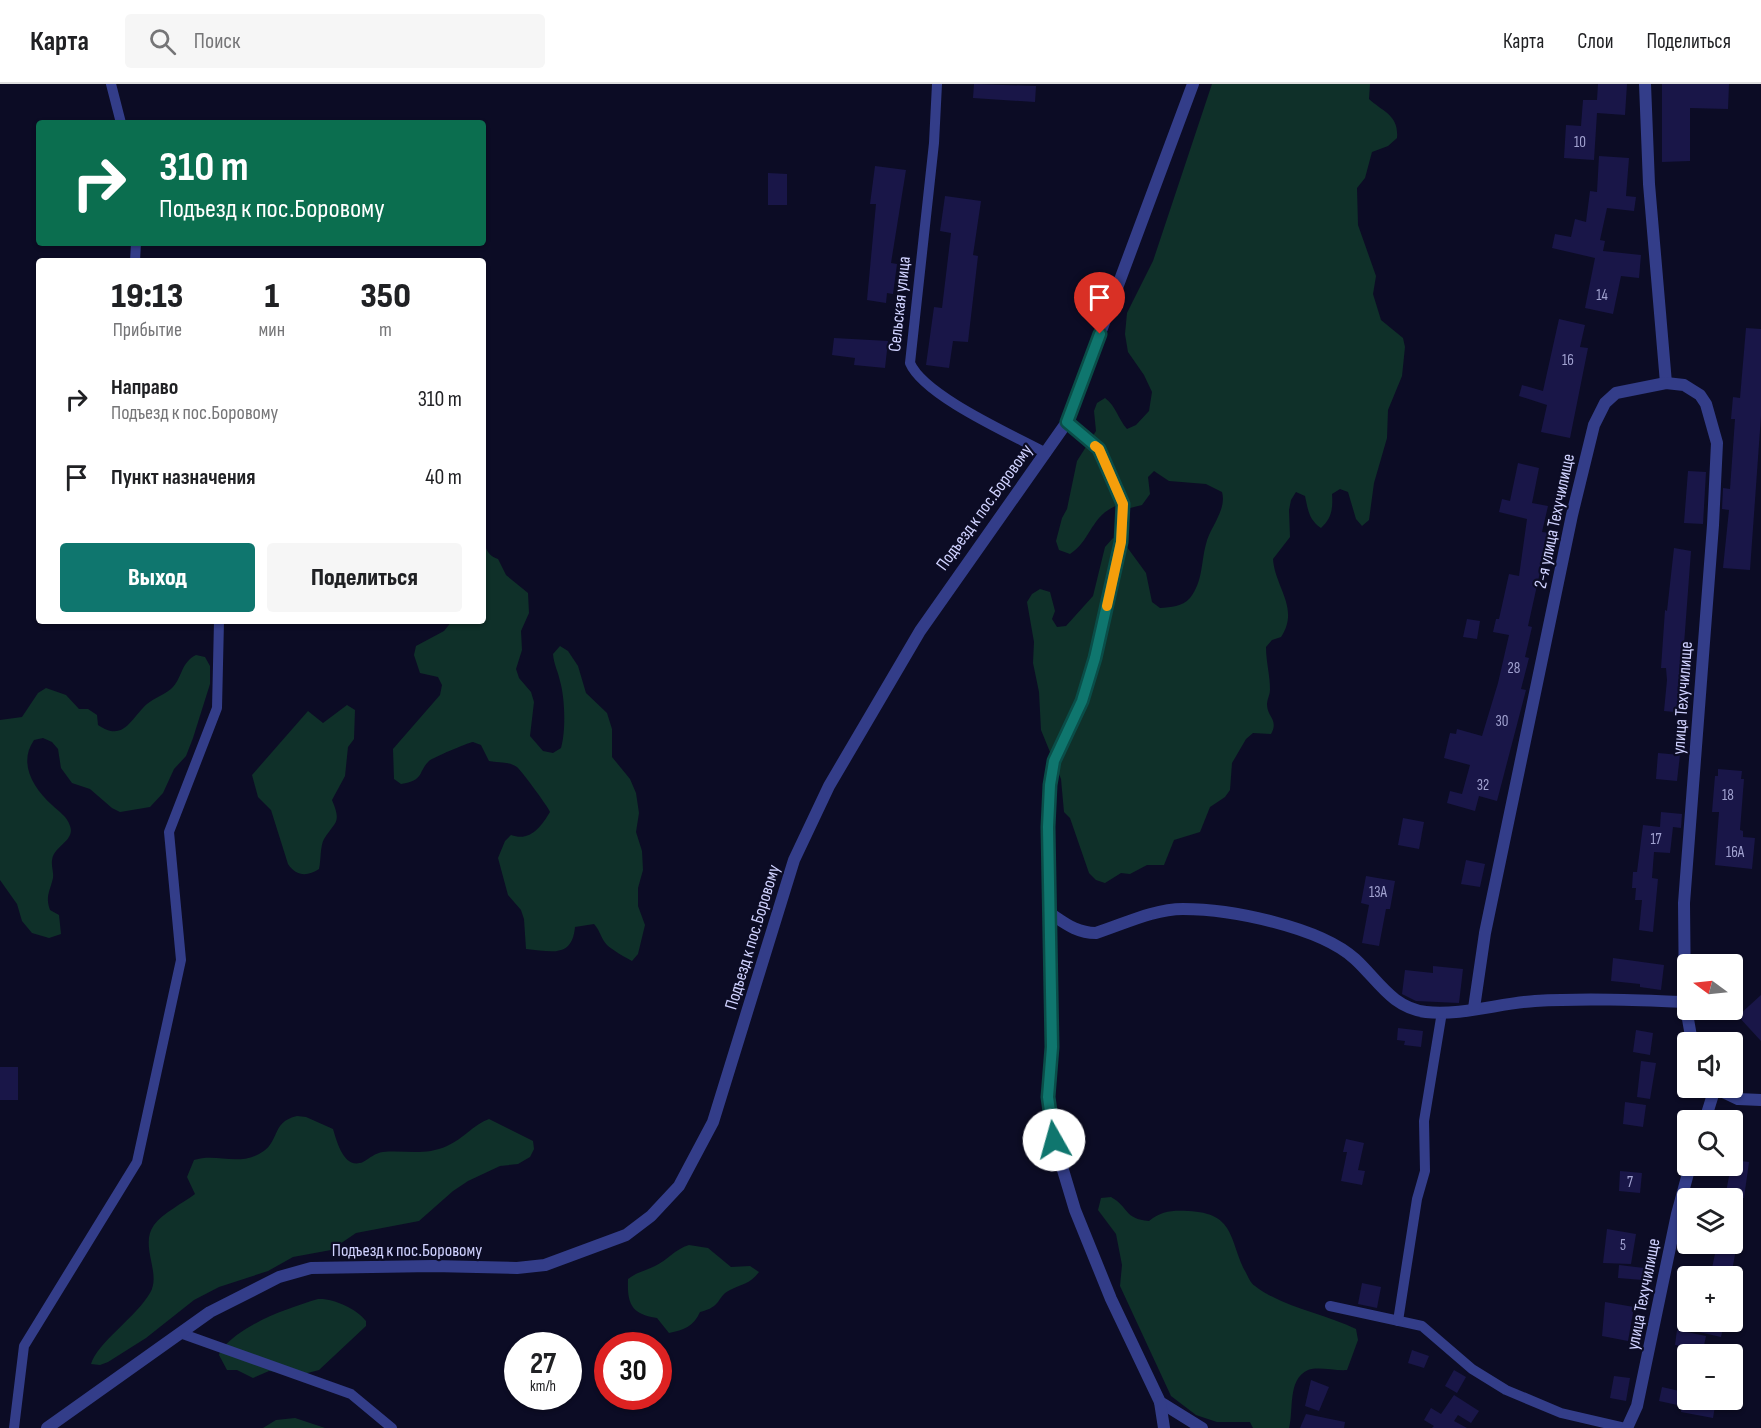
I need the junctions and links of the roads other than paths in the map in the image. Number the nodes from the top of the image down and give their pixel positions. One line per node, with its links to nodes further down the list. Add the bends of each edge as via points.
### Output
1 (111, 84): 5 (lane)
2 (937, 84): 8 (lane, Сельская улица, via 910,363 916,376 942,396)
3 (1193, 84): 7 (street, Подъезд к пос.Боровому)
4 (1645, 84): 6 (street, via 1649,184)
5 (119, 120)
6 (1666, 383): 11 (street, улица Техучилище, via 1683,385 1700,395 1717,443 1684,903); 13 (street, 2-я улица Техучилище, via 1616,393 1605,403 1594,426 1485,933)
7 (1067, 422): 8 (street, Подъезд к пос.Боровому); 10 (street, via 1099,449 1123,504 1121,542 1095,658 1082,701 1054,761 1048,827)
8 (1046, 453): 20 (street, Подъезд к пос.Боровому, via 956,575 829,786 794,860 713,1122 679,1186 664,1203 626,1235 545,1265 311,1269 279,1277 210,1312)
9 (219, 624): 22 (lane, via 217,708 169,832 181,960 137,1162 24,1346)
10 (1051, 914): 14 (street, via 1076,930 1089,933 1155,913 1183,909 1298,928 1356,960 1379,987 1400,1003 1413,1009); 21 (street, via 1052,1047 1048,1097 1054,1140 1083,1230)
11 (1685, 954)
12 (1677, 1002): 13 (street, via 1545,1001)
13 (1474, 1008): 14 (street)
14 (1442, 1012): 19 (lane, via 1424,1121 1425,1171)
15 (1736, 1098): 16 (street)
16 (1761, 1100)
17 (1687, 1176): 27 (street, улица Техучилище, via 1637,1406)
18 (1330, 1306): 19 (lane)
19 (1398, 1321): 27 (lane, via 1427,1329 1472,1369 1506,1390 1561,1413)
20 (180, 1333): 23 (street, Подъезд к пос.Боровому); 24 (lane, via 351,1394)
21 (1160, 1402): 25 (street); 26 (street)
22 (14, 1428)
23 (47, 1428)
24 (392, 1428)
25 (1164, 1428)
26 (1202, 1428)
27 (1627, 1428)

